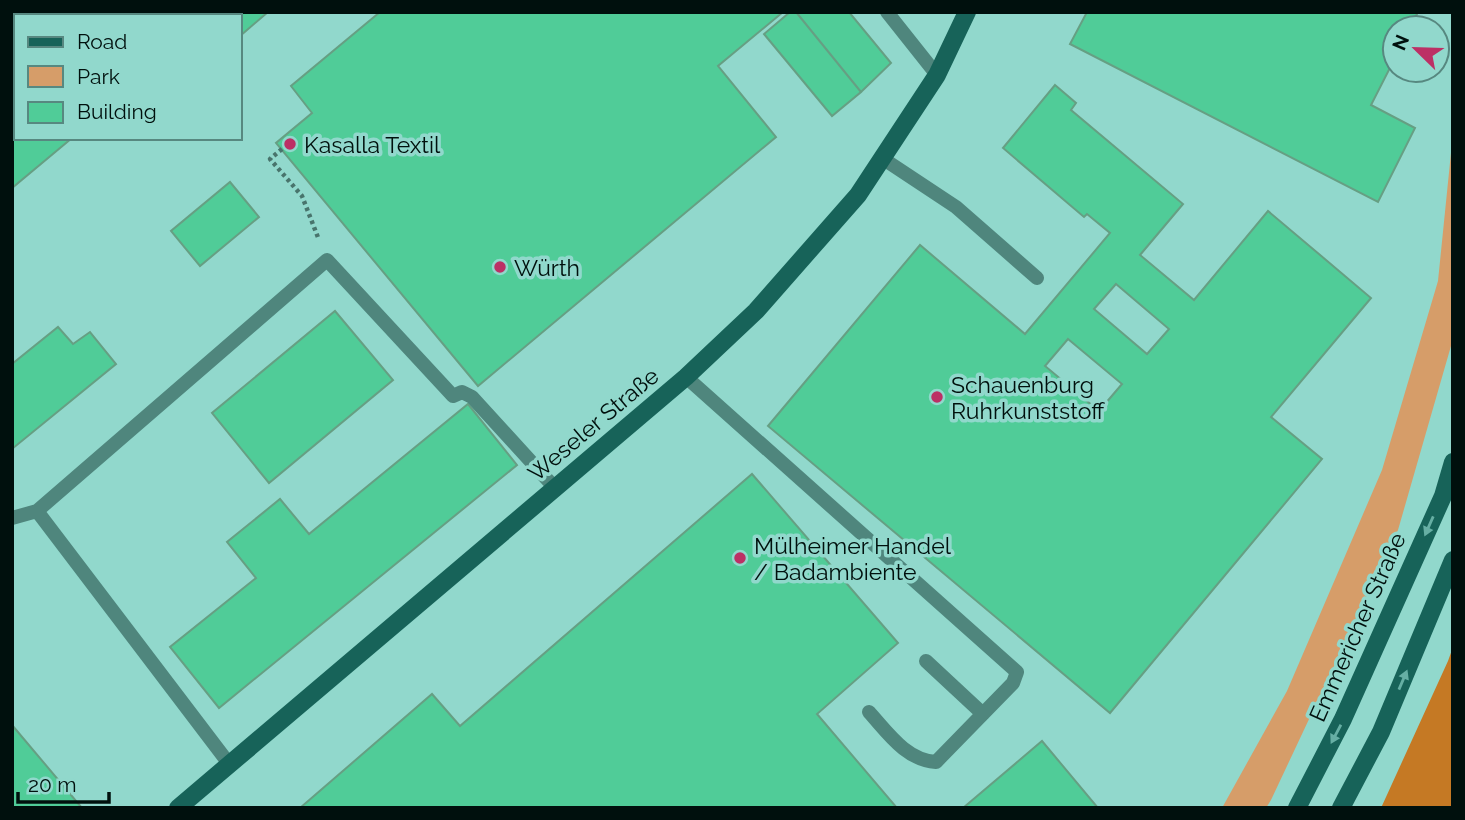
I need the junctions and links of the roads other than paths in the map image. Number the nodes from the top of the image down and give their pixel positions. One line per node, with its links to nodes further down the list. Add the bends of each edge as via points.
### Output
1 (887, 12): 3 (lane)
2 (967, 12): 3 (main road, Weseler Straße)
3 (937, 75): 4 (main road, Weseler Straße)
4 (882, 158): 5 (lane, via 956,208); 6 (main road, Weseler Straße, via 858,195 756,311)
5 (1037, 278)
6 (686, 377): 8 (main road, Weseler Straße); 14 (lane, via 1017,672 1013,683)
7 (1453, 462): 17 (main road, Emmericher Straße, one-way to 17, via 1443,496 1343,719)
8 (555, 488): 9 (lane, via 472,397 461,392 453,396 327,260); 15 (main road, Weseler Straße)
9 (37, 511): 10 (lane); 15 (lane)
10 (12, 518)
11 (1453, 560): 18 (main road, one-way to 11, via 1381,732)
12 (926, 661): 14 (lane)
13 (869, 712): 14 (lane, via 909,755 936,762)
14 (982, 715)
15 (230, 765): 16 (main road, Weseler Straße)
16 (178, 808)
17 (1297, 808)
18 (1341, 808)

